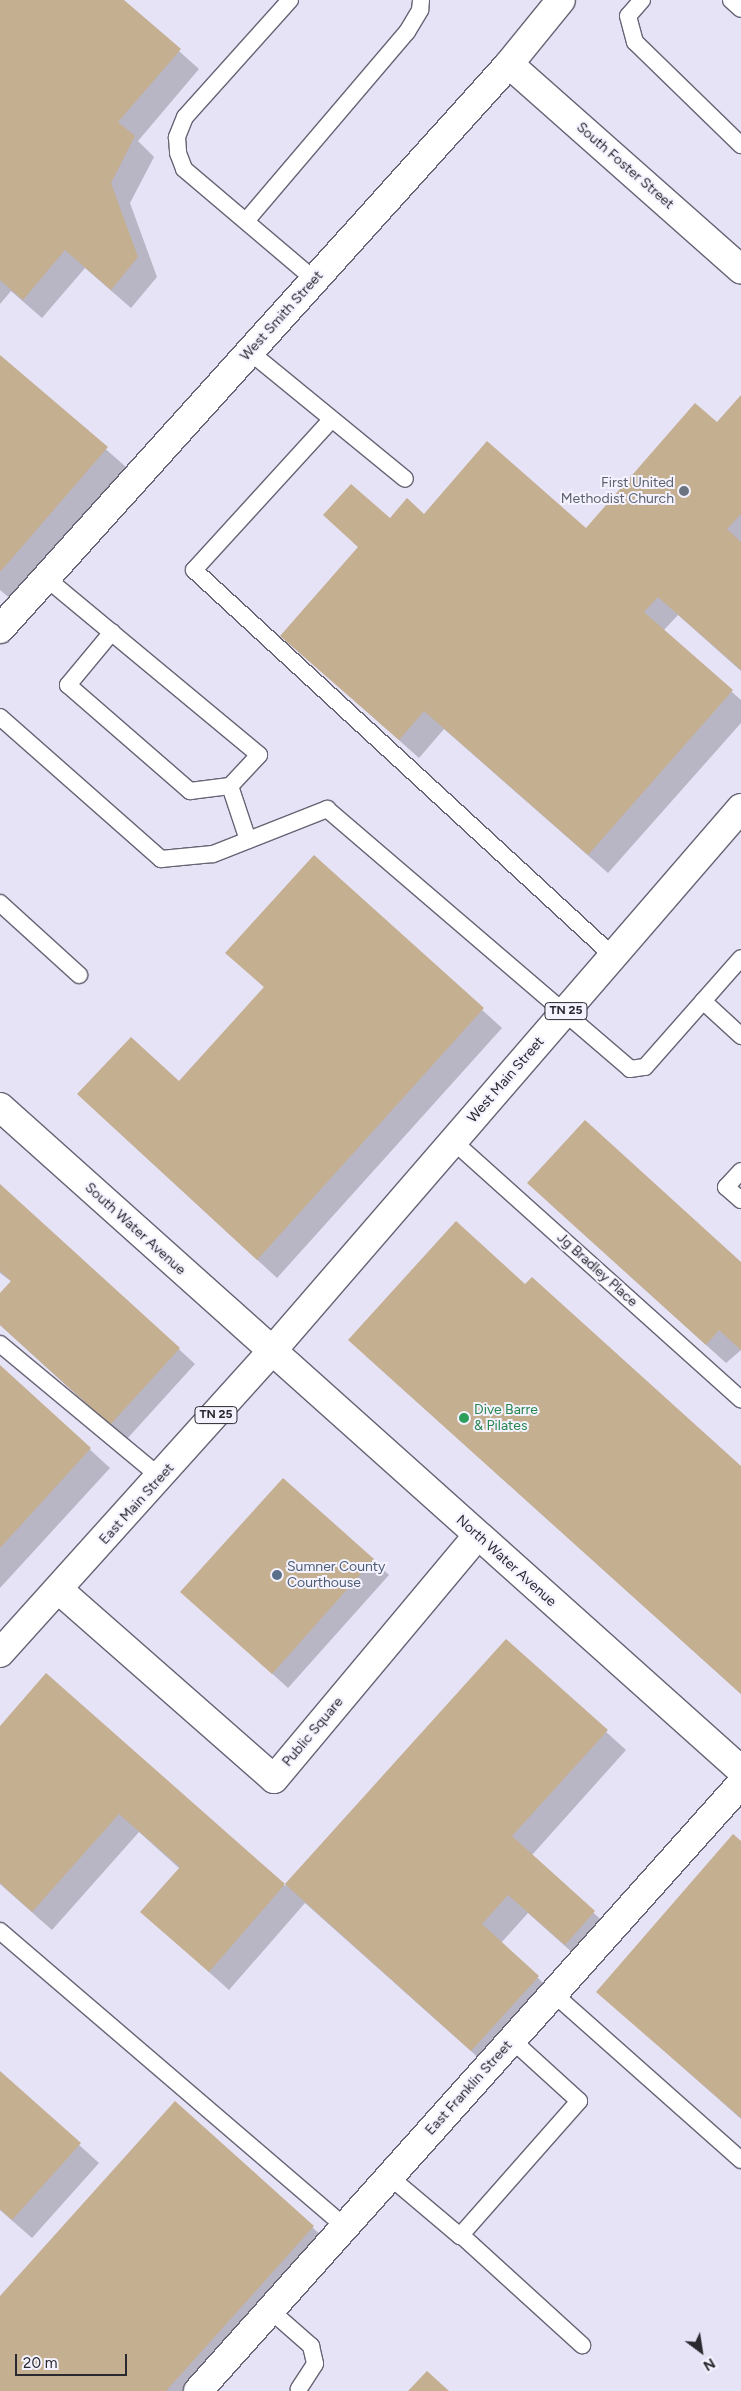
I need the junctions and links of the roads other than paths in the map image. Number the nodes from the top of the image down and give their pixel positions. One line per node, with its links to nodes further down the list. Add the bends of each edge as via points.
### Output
1 (290, 0): 9 (lane, via 185,117 178,137 184,170)
2 (420, 0): 9 (lane, via 420,10 406,32)
3 (561, 0): 7 (street, West Smith Street)
4 (642, 0): 8 (lane, via 628,16 635,42)
5 (731, 0): 6 (lane)
6 (741, 9)
7 (509, 64): 10 (street, South Foster Street); 11 (street, West Smith Street)
8 (741, 144)
9 (246, 221): 11 (lane)
10 (741, 269)
11 (315, 280): 12 (street, West Smith Street)
12 (250, 352): 13 (lane); 15 (street, West Smith Street)
13 (331, 420): 14 (lane); 23 (lane, via 194,570)
14 (405, 479)
15 (46, 578): 16 (street, West Smith Street); 17 (lane)
16 (0, 629)
17 (112, 632): 19 (lane, via 259,755); 19 (lane, via 68,685 190,791)
18 (0, 717): 21 (lane, via 161,860 213,854)
19 (230, 786): 21 (lane)
20 (741, 808): 23 (street, West Main Street / TN 25)
21 (248, 840): 27 (lane, via 327,809)
22 (0, 902): 25 (lane)
23 (613, 956): 27 (street, West Main Street / TN 25)
24 (741, 958): 26 (lane)
25 (79, 976)
26 (703, 1001): 27 (lane, via 645,1067 630,1069); 28 (lane)
27 (565, 1012): 30 (street, West Main Street / TN 25)
28 (741, 1036)
29 (0, 1107): 34 (street, South Water Avenue)
30 (453, 1141): 34 (street, West Main Street / TN 25); 35 (lane, Jg Bradley Place)
31 (741, 1171): 32 (lane, via 726,1187)
32 (741, 1200)
33 (0, 1344): 36 (lane)
34 (271, 1352): 36 (street, East Main Street / TN 25); 37 (street, North Water Avenue)
35 (741, 1399)
36 (160, 1477): 38 (street, East Main Street / TN 25)
37 (477, 1536): 38 (street, Public Square, via 274,1779); 40 (street, North Water Avenue)
38 (59, 1590): 39 (street, East Main Street / TN 25)
39 (0, 1653)
40 (741, 1770)
41 (741, 1784): 43 (street, East Franklin Street)
42 (0, 1931): 47 (lane)
43 (554, 1994): 44 (street, East Franklin Street); 45 (lane)
44 (512, 2040): 46 (street, East Franklin Street); 48 (lane, via 579,2100)
45 (741, 2160)
46 (390, 2177): 47 (street, East Franklin Street); 48 (lane)
47 (345, 2226): 49 (street, East Franklin Street)
48 (461, 2235): 50 (lane)
49 (270, 2310): 51 (lane, via 311,2346 315,2364); 52 (street, East Franklin Street)
50 (582, 2344)
51 (299, 2389)
52 (198, 2391)

